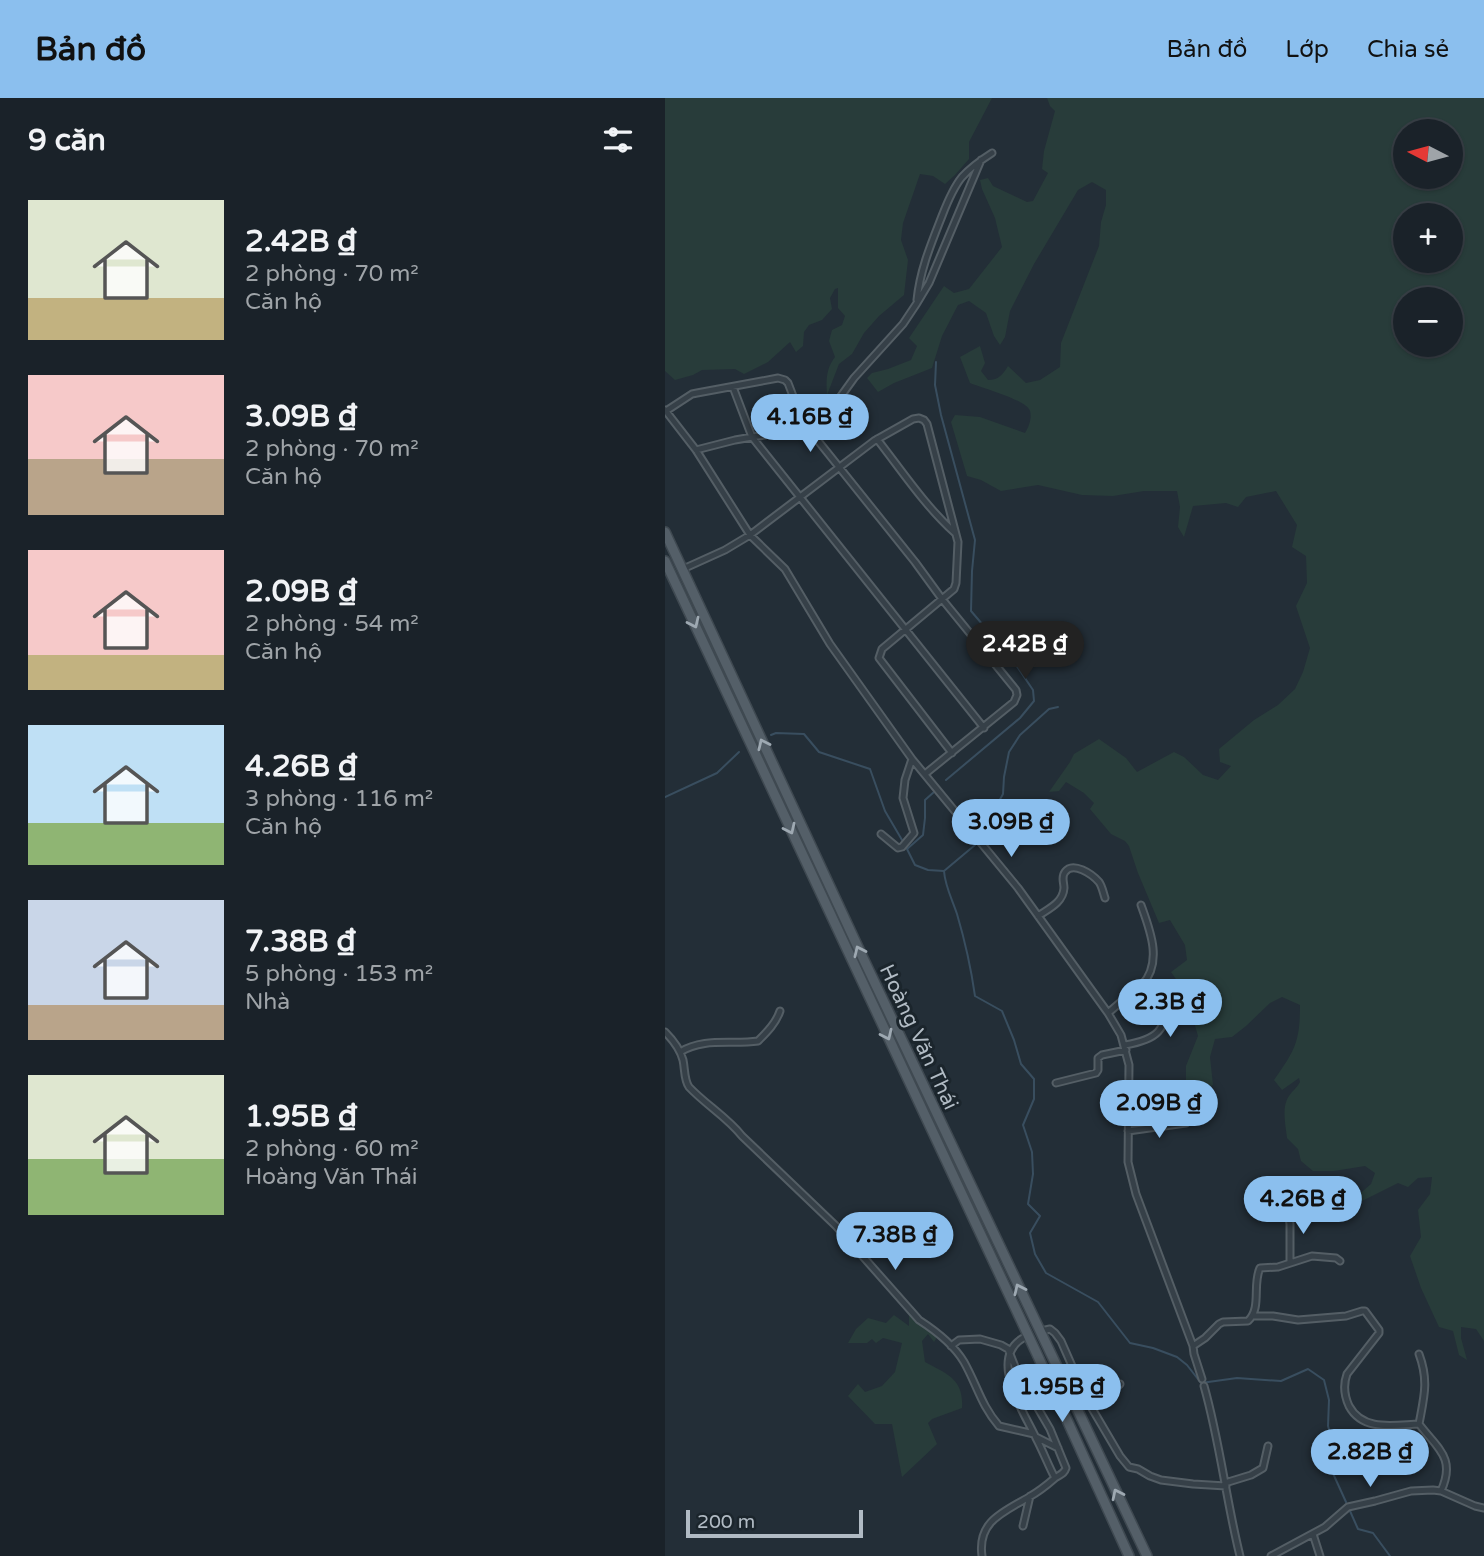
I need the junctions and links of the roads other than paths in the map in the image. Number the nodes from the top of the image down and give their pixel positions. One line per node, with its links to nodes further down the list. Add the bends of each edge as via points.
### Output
1 (992, 153): 2 (street)
2 (981, 160): 3 (street); 3 (street, via 960,179 945,209 928,250)
3 (917, 303): 6 (street, via 836,403)
4 (733, 387): 5 (street, via 692,394); 6 (street, via 785,380); 7 (street)
5 (666, 410): 9 (street)
6 (803, 422): 7 (street, via 782,432); 10 (street)
7 (752, 437): 9 (street); 11 (street)
8 (877, 439): 10 (street); 13 (street); 13 (street, via 913,419 924,420)
9 (696, 450): 14 (street)
10 (839, 469): 11 (street); 18 (street)
11 (799, 499): 14 (street); 19 (street)
12 (665, 532): 16 (main road, Hoàng Văn Thái)
13 (955, 533): 18 (street, via 956,583)
14 (750, 535): 16 (street); 22 (street, via 786,569 830,644)
15 (665, 561): 17 (main road, Hoàng Văn Thái)
16 (683, 569): 17 (main road); 41 (main road, Hoàng Văn Thái, one-way to 16)
17 (671, 575): 42 (main road, Hoàng Văn Thái, one-way to 42)
18 (942, 599): 19 (street); 20 (street, via 1016,690 1014,702)
19 (905, 630): 20 (street); 21 (street, via 882,649 880,661)
20 (984, 728): 21 (street)
21 (952, 753): 23 (street)
22 (912, 759): 23 (street); 24 (street, via 904,798 915,833 898,848)
23 (925, 774): 27 (street)
24 (881, 834)
25 (1105, 898): 27 (street, via 1100,883 1071,867 1062,879 1059,902)
26 (1141, 905): 30 (street, via 1152,937 1151,968 1146,982)
27 (1038, 916): 30 (street)
28 (1159, 998): 32 (street, via 1165,1018 1162,1028)
29 (780, 1011): 33 (street, via 758,1041 707,1043)
30 (1108, 1013): 32 (street)
31 (665, 1032): 33 (street)
32 (1125, 1047): 34 (street, via 1098,1058 1096,1073); 36 (street)
33 (680, 1052): 43 (street, via 687,1084 836,1226 919,1320)
34 (1056, 1083)
35 (1187, 1123): 36 (street)
36 (1128, 1131): 44 (street, via 1128,1162 1136,1194)
37 (1288, 1210): 39 (street)
38 (1340, 1261): 39 (street, via 1313,1256)
39 (1290, 1263): 40 (street, via 1260,1268)
40 (1253, 1316): 44 (street, via 1248,1321 1219,1324); 51 (street, via 1297,1320 1366,1311 1379,1333 1347,1374 1347,1401 1354,1414 1370,1424)
41 (1039, 1332): 42 (main road); 50 (street, via 1050,1329 1055,1333); 64 (main road, Hoàng Văn Thái, one-way to 41)
42 (1027, 1336): 46 (street); 63 (main road, Hoàng Văn Thái)
43 (951, 1346): 46 (street, via 959,1340 981,1339 1001,1345); 52 (street, via 999,1426)
44 (1193, 1346): 47 (street)
45 (1419, 1354): 51 (street, via 1425,1399)
46 (1009, 1355): 52 (street, via 1015,1398); 54 (street)
47 (1202, 1379)
48 (1120, 1384): 50 (street, via 1098,1400 1088,1397)
49 (1205, 1386): 56 (street)
50 (1081, 1387): 56 (street, via 1129,1467 1161,1480)
51 (1419, 1424): 57 (street, via 1447,1461)
52 (1035, 1436): 54 (street); 55 (street)
53 (1268, 1446): 56 (street, via 1263,1468)
54 (1058, 1448): 55 (street, via 1066,1471)
55 (1055, 1478): 58 (street)
56 (1226, 1485): 65 (street)
57 (1441, 1491): 59 (street); 61 (street, via 1411,1491 1348,1507)
58 (1030, 1496): 60 (street); 62 (street, via 990,1522 983,1535)
59 (1484, 1508)
60 (1023, 1526)
61 (1313, 1534): 66 (street); 67 (street)
62 (982, 1556)
63 (1129, 1556)
64 (1147, 1556)
65 (1240, 1556)
66 (1271, 1556)
67 (1320, 1556)

